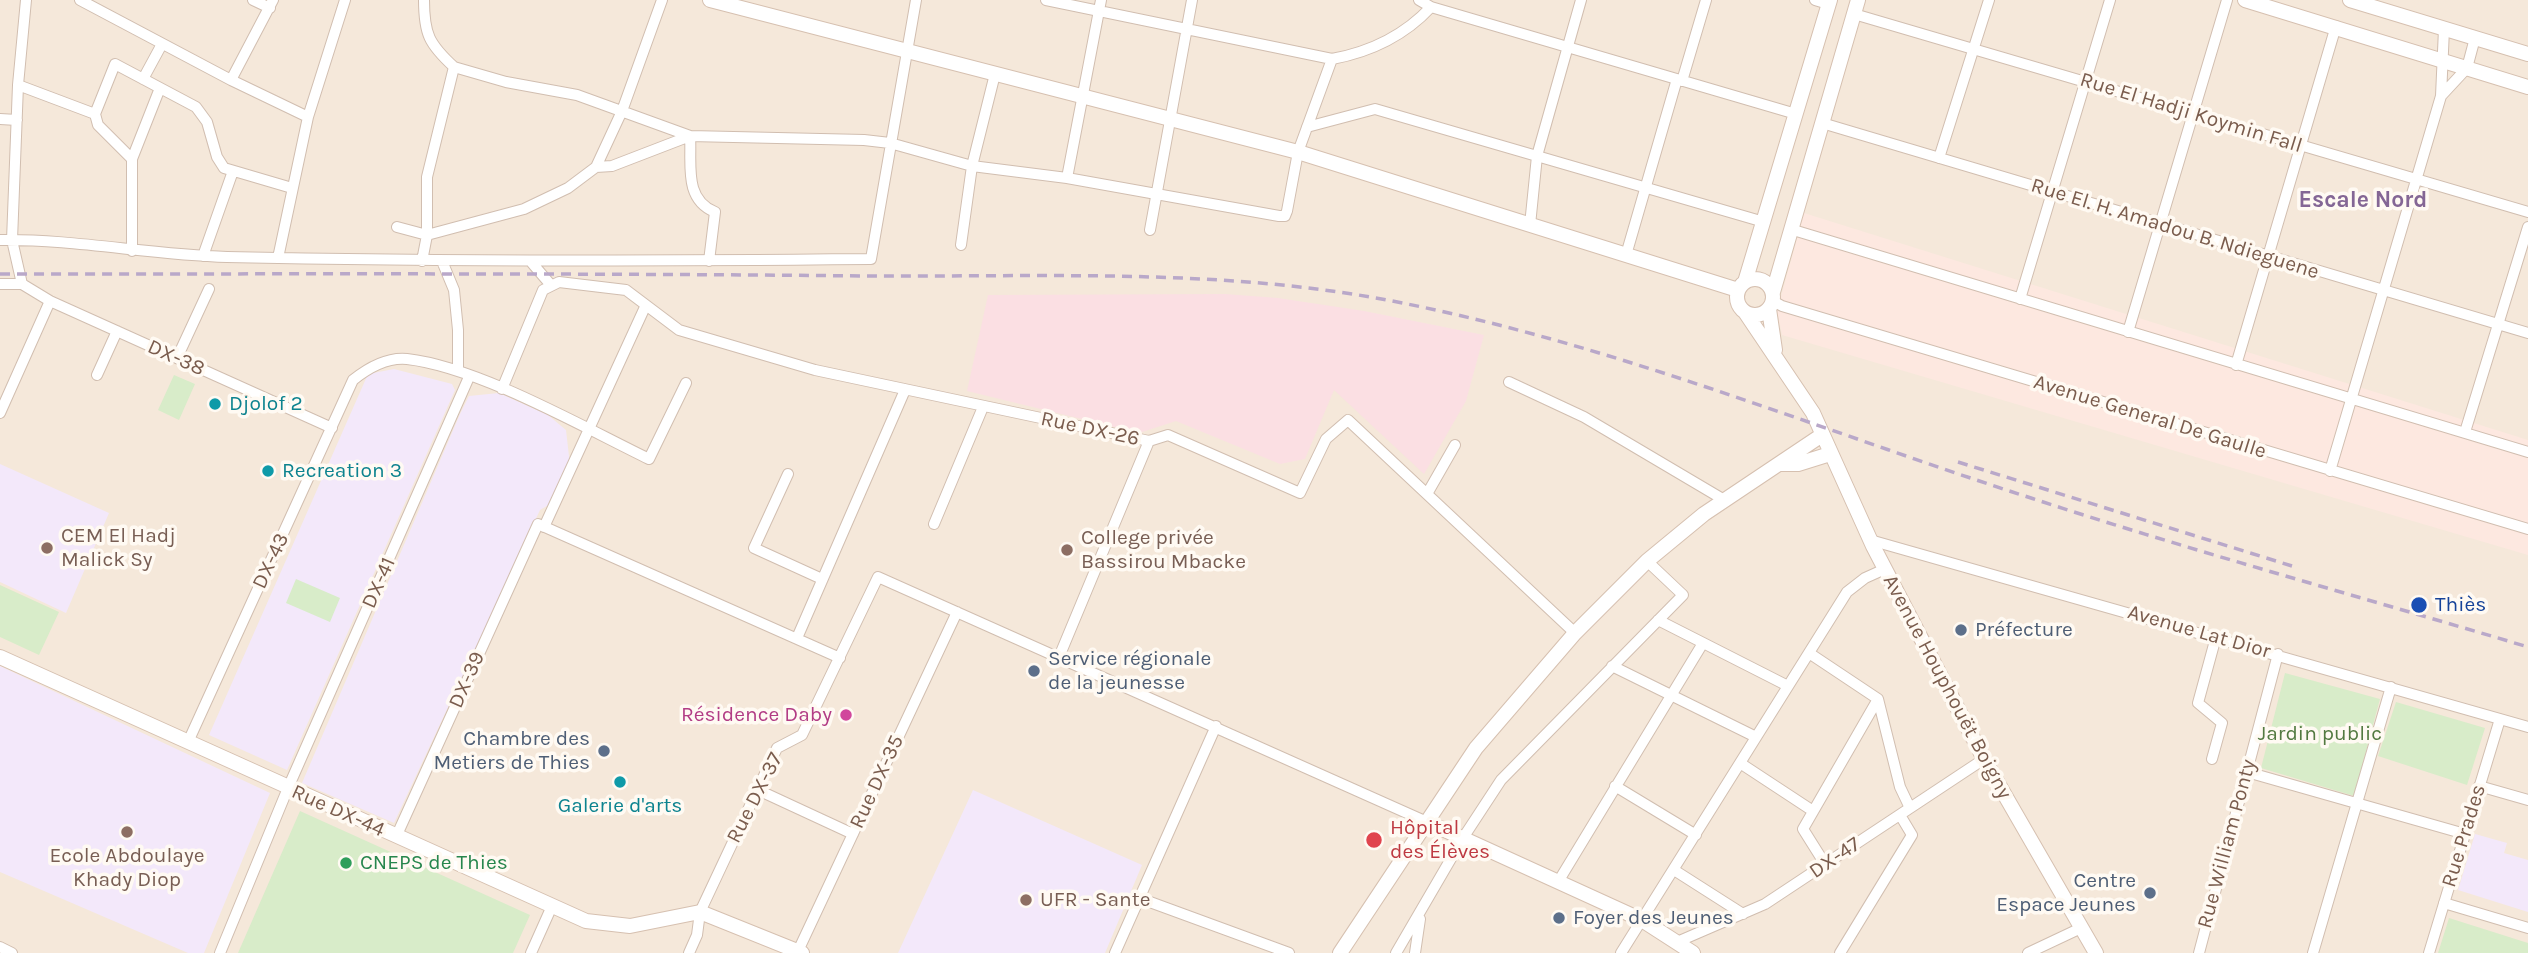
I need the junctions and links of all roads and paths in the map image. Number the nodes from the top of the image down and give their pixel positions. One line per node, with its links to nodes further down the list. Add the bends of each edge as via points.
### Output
1 (26, 0): 43 (street)
2 (80, 0): 29 (street)
3 (253, 0): 21 (street)
4 (345, 0): 52 (street)
5 (424, 0): 36 (street, via 426,35)
6 (662, 0): 48 (street)
7 (710, 0): 20 (main road)
8 (916, 0): 32 (street)
9 (1046, 0): 22 (street)
10 (1192, 0): 26 (street)
11 (1419, 0): 23 (street)
12 (1581, 0): 30 (street)
13 (1706, 0): 41 (street)
14 (1989, 0): 31 (street)
15 (2110, 0): 42 (street)
16 (2227, 0): 51 (street)
17 (2245, 0): 25 (main road)
18 (2350, 0): 27 (main road)
19 (1824, 1): 50 (main road)
20 (736, 3): 32 (main road)
21 (272, 4): 40 (street)
22 (1100, 6): 26 (street); 46 (street)
23 (1431, 7): 30 (street); 34 (street, via 1413,26 1361,53)
24 (1856, 7): 31 (street, Rue El Hadji Koymin Fall); 56 (main road)
25 (2336, 26): 35 (main road); 60 (street)
26 (1186, 28): 34 (street); 53 (street)
27 (2444, 29): 28 (main road); 35 (street)
28 (2476, 38): 33 (main road); 37 (street)
29 (162, 44): 39 (street); 40 (street)
30 (1568, 47): 41 (street); 62 (street)
31 (1974, 49): 42 (street, Rue El Hadji Koymin Fall); 63 (street)
32 (906, 51): 38 (main road); 59 (street)
33 (2528, 54)
34 (1332, 59): 57 (street)
35 (2442, 59): 37 (main road); 47 (street)
36 (454, 67): 48 (street, via 577,95); 82 (street, via 427,177)
37 (2467, 68): 44 (main road); 47 (street)
38 (995, 74): 46 (main road); 65 (street)
39 (143, 79): 45 (street); 49 (street, via 115,64)
40 (231, 80): 52 (street)
41 (1679, 80): 50 (street); 71 (street)
42 (2084, 82): 51 (street, Rue El Hadji Koymin Fall); 72 (street)
43 (18, 85): 49 (street); 55 (street)
44 (2528, 87)
45 (160, 88): 64 (street); 67 (street, via 196,107 217,157 224,168)
46 (1083, 95): 53 (main road); 68 (street)
47 (2441, 96): 69 (street)
48 (622, 111): 58 (street); 66 (street)
49 (95, 114): 64 (street, via 98,125)
50 (1796, 114): 75 (main road)
51 (2194, 114): 60 (street, Rue El Hadji Koymin Fall); 76 (street)
52 (308, 117): 70 (street)
53 (1171, 117): 61 (main road); 73 (street)
54 (0, 119): 55 (street)
55 (17, 120): 84 (street)
56 (1822, 123): 63 (street, Rue El. H. Amadou B. Ndieguene); 80 (main road)
57 (1307, 127): 61 (street); 62 (street, via 1375,109)
58 (690, 136): 59 (street); 66 (street, via 612,166); 93 (street, via 692,188 701,203 715,212)
59 (890, 143): 65 (street); 93 (street, via 871,259)
60 (2301, 146): 69 (street, Rue El Hadji Koymin Fall); 89 (street)
61 (1298, 152): 73 (street, via 1285,215); 77 (main road)
62 (1537, 156): 71 (street); 77 (street)
63 (1940, 158): 72 (street, Rue El. H. Amadou B. Ndieguene)
64 (132, 159): 86 (street)
65 (972, 166): 68 (street); 85 (street)
66 (596, 167): 82 (street, via 568,188 524,209)
67 (233, 171): 70 (street); 87 (street)
68 (1067, 178): 73 (street)
69 (2417, 180): 74 (street, Rue El Hadji Koymin Fall); 100 (street)
70 (292, 188): 90 (street)
71 (1645, 188): 75 (street); 88 (street)
72 (2052, 192): 76 (street, Rue El. H. Amadou B. Ndieguene); 101 (street)
73 (1156, 195): 81 (street)
74 (2528, 212)
75 (1764, 222): 98 (main road)
76 (2161, 224): 89 (street, Rue El. H. Amadou B. Ndieguene); 108 (street)
77 (1530, 226): 88 (main road)
78 (397, 227): 82 (street)
79 (2528, 228): 106 (street)
80 (1790, 229): 101 (street); 103 (main road)
81 (1150, 230)
82 (427, 235): 91 (street)
83 (0, 240): 84 (street)
84 (12, 240): 86 (street); 95 (street)
85 (961, 245)
86 (132, 251): 87 (street)
87 (202, 256): 90 (street)
88 (1626, 256): 98 (main road)
89 (2268, 257): 100 (street, Rue El. H. Amadou B. Ndieguene); 112 (street)
90 (278, 258): 91 (street)
91 (422, 261): 92 (street)
92 (442, 261): 94 (street); 113 (street, via 454,290)
93 (709, 261): 94 (street)
94 (532, 263): 96 (street)
95 (22, 284): 97 (street); 102 (street, DX-38)
96 (550, 284): 104 (street, Rue DX-26, via 626,290); 118 (street, via 543,290)
97 (0, 285)
98 (1742, 286): 103 (main road, via 1762,280); 105 (main road, via 1738,302)
99 (209, 289): 111 (street)
100 (2383, 291): 106 (street, Rue El. H. Amadou B. Ndieguene); 120 (street)
101 (2020, 299): 108 (street)
102 (50, 301): 107 (street, DX-38); 122 (street)
103 (1772, 301): 105 (main road, via 1755,315); 110 (main road); 132 (street, Avenue General De Gaulle)
104 (645, 307): 119 (street, Rue DX-26, via 697,336); 124 (street, DX-39)
105 (1745, 312): 110 (main road, Avenue Houphouët Boigny)
106 (2499, 324): 109 (street, Rue El. H. Amadou B. Ndieguene); 125 (street)
107 (117, 331): 111 (street, DX-38); 114 (street)
108 (2128, 332): 112 (street)
109 (2528, 333)
110 (1776, 355): 126 (main road, Avenue Houphouët Boigny)
111 (177, 358): 123 (street, DX-38)
112 (2236, 365): 120 (street)
113 (458, 371): 115 (street); 123 (street, DX-43, via 404,359 369,367 353,380)
114 (97, 375)
115 (470, 377): 118 (street); 170 (street, DX-41)
116 (1508, 382): 135 (street, via 1584,417)
117 (686, 383): 124 (street, via 649,459)
118 (502, 389): 124 (street)
119 (905, 390): 121 (street, Rue DX-26); 142 (street)
120 (2350, 399): 125 (street); 132 (street)
121 (982, 407): 127 (street, Rue DX-26); 136 (street)
122 (0, 413)
123 (332, 428): 163 (street, DX-43)
124 (589, 429): 137 (street, DX-39)
125 (2465, 432): 129 (street)
126 (1822, 435): 130 (main road, Avenue Houphouët Boigny); 131 (main road)
127 (1149, 441): 134 (street, Rue DX-26, via 1168,435 1300,494 1326,439 1348,420); 152 (street)
128 (1455, 445): 134 (street)
129 (2528, 452)
130 (1830, 453): 131 (main road, via 1798,464); 139 (main road, Avenue Houphouët Boigny)
131 (1782, 464): 135 (main road)
132 (2330, 471): 138 (street, Avenue General De Gaulle)
133 (788, 474): 142 (street, via 754,548)
134 (1427, 494): 145 (street)
135 (1726, 501): 140 (main road)
136 (934, 524)
137 (541, 526): 147 (street); 181 (street, DX-39)
138 (2528, 529)
139 (1870, 540): 141 (main road, Avenue Houphouët Boigny); 146 (street, Avenue Lat Dior)
140 (1647, 561): 144 (street, via 1684,595); 145 (main road)
141 (1885, 569): 149 (street, via 1847,592); 164 (main road, Avenue Houphouët Boigny)
142 (822, 579): 147 (street)
143 (957, 612): 152 (street); 153 (street, Rue DX-37, via 878,577); 178 (street, Rue DX-35)
144 (1658, 620): 148 (street); 154 (street)
145 (1575, 633): 177 (main road, via 1476,748)
146 (2216, 637): 150 (street, Avenue Lat Dior); 165 (street, via 2199,703 2222,723)
147 (797, 638): 153 (street)
148 (1703, 642): 155 (street); 157 (street)
149 (1809, 653): 155 (street); 158 (street)
150 (2278, 654): 156 (street, Avenue Lat Dior); 167 (street, Rue William Ponty)
151 (0, 657): 163 (main road, Rue DX-44)
152 (1059, 657): 160 (street)
153 (840, 658): 171 (street, Rue DX-37, via 802,735 777,748)
154 (1612, 666): 157 (street); 182 (street, via 1502,780)
155 (1788, 686): 162 (street)
156 (2391, 687): 159 (street, Avenue Lat Dior); 173 (street)
157 (1670, 694): 162 (street); 168 (street)
158 (1878, 699): 174 (street, via 1899,787); 175 (street)
159 (2500, 719): 161 (street, Avenue Lat Dior); 169 (street, Rue Prades)
160 (1216, 726): 177 (street); 186 (street)
161 (2528, 727)
162 (1756, 737): 166 (street)
163 (188, 743): 170 (main road, Rue DX-44)
164 (1984, 759): 174 (street, DX-47); 193 (main road, Avenue Houphouët Boigny)
165 (2212, 759)
166 (1740, 763): 175 (street); 180 (street)
167 (2246, 772): 173 (street); 212 (street, Rue William Ponty)
168 (1615, 786): 180 (street); 185 (street)
169 (2479, 786): 172 (street); 179 (street, Rue Prades)
170 (288, 788): 181 (main road, Rue DX-44); 199 (street, DX-41)
171 (758, 790): 178 (street); 189 (street, Rue DX-37)
172 (2528, 800)
173 (2357, 803): 179 (street); 213 (street)
174 (1910, 808): 176 (street, DX-47)
175 (1813, 811): 183 (street, via 1803,829)
176 (1900, 815): 183 (street, DX-47); 209 (street, via 1912,835)
177 (1427, 822): 182 (main road); 204 (main road)
178 (853, 834): 197 (street, Rue DX-35)
179 (2465, 834): 187 (street, Rue Prades)
180 (1696, 835): 184 (street)
181 (396, 837): 188 (main road, Rue DX-44)
182 (1463, 838): 185 (main road); 190 (street)
183 (1825, 864): 191 (street, DX-47)
184 (1674, 870): 191 (street); 192 (street)
185 (1558, 882): 192 (main road)
186 (1139, 898): 202 (street); 203 (street)
187 (2444, 903): 194 (street); 214 (street, Rue Prades)
188 (552, 906): 189 (main road, Rue DX-44, via 586,921 630,926); 200 (street)
189 (701, 912): 197 (main road); 201 (street, Rue DX-37)
190 (1420, 913): 205 (street); 206 (street)
191 (1743, 914): 195 (street, DX-47)
192 (1642, 920): 195 (main road); 207 (street)
193 (2081, 928): 210 (street); 211 (main road, Avenue Houphouët Boigny)
194 (2528, 928)
195 (1677, 943): 208 (main road)
196 (0, 947): 198 (street)
197 (800, 952)
198 (12, 953)
199 (220, 953)
200 (531, 953)
201 (689, 953)
202 (1115, 953)
203 (1289, 953)
204 (1340, 953)
205 (1396, 953)
206 (1415, 953)
207 (1621, 953)
208 (1693, 953)
209 (1840, 953)
210 (2028, 953)
211 (2096, 953)
212 (2199, 953)
213 (2313, 953)
214 (2429, 953)

